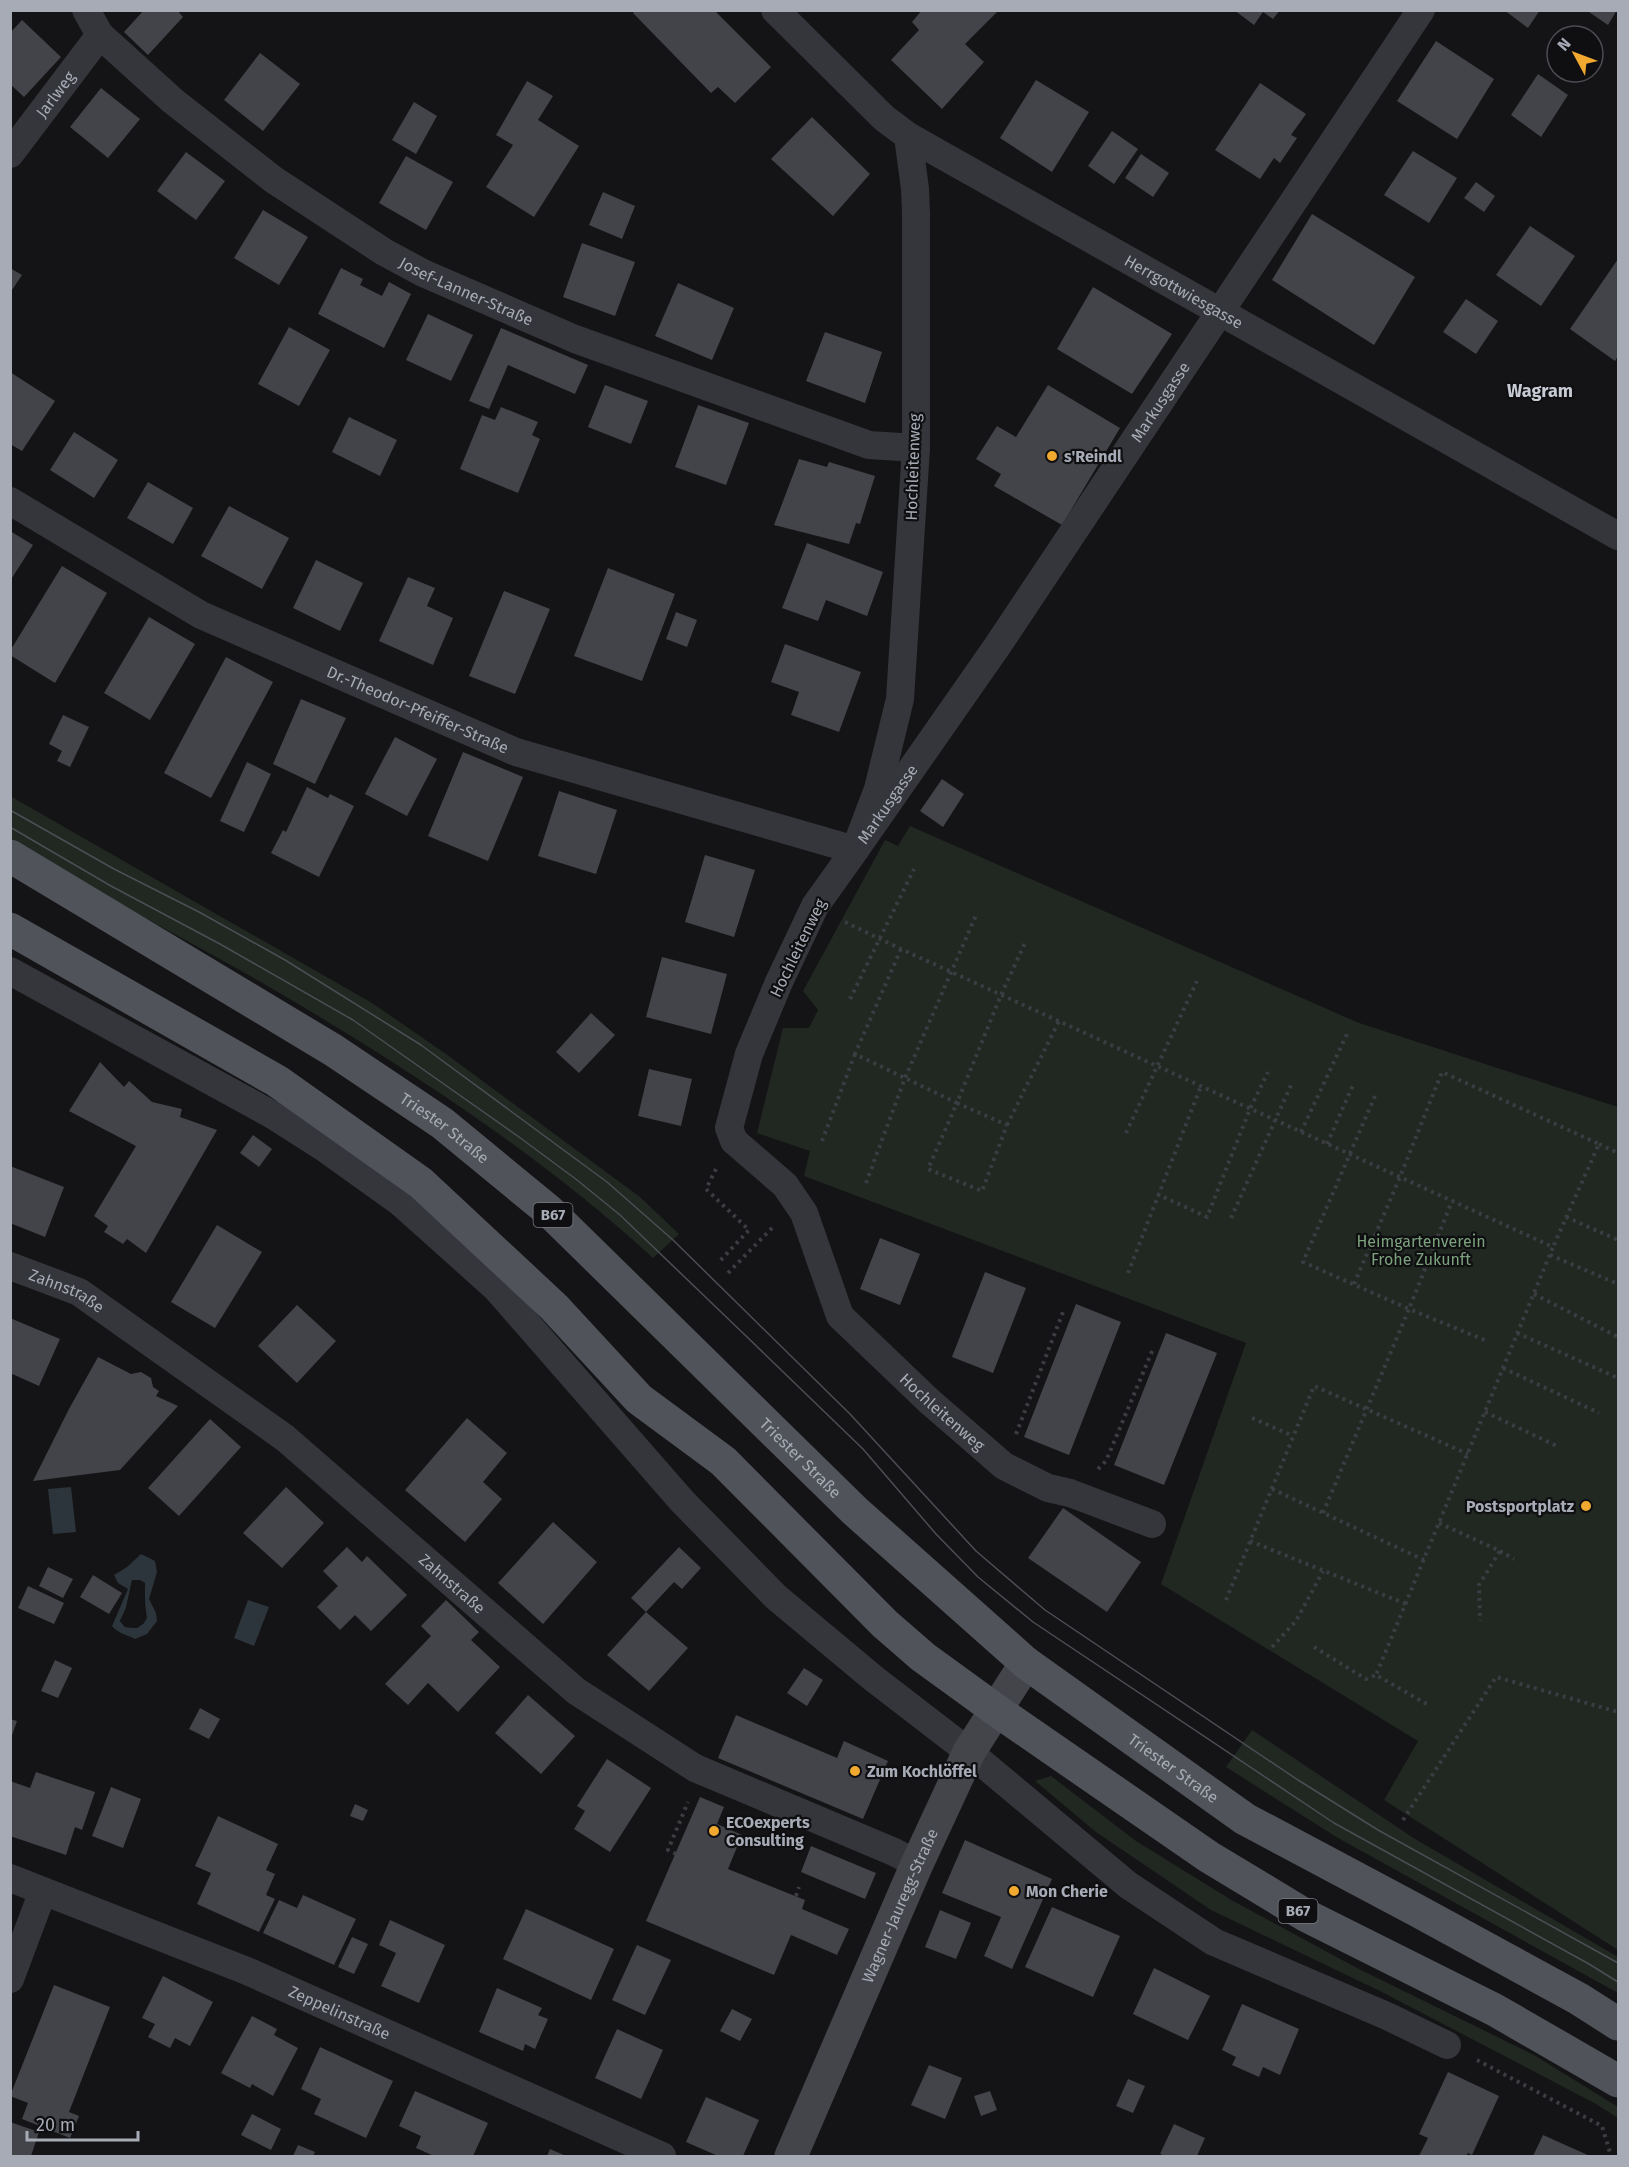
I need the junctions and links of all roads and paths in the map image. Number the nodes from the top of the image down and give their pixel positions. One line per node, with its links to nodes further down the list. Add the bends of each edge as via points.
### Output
1 (86, 10): 4 (street, Josef-Lanner-Straße)
2 (775, 10): 5 (street, Herrgottwiesgasse, via 884,118)
3 (1421, 10): 7 (street, Markusgasse)
4 (100, 35): 6 (street, Jarlweg); 8 (street, Josef-Lanner-Straße, via 173,101 274,180 423,273 575,339 869,445)
5 (908, 136): 7 (street, Herrgottwiesgasse); 8 (street, Hochleitenweg, via 916,213)
6 (10, 154)
7 (1219, 311): 10 (street, Herrgottwiesgasse); 11 (street, Markusgasse, via 998,645)
8 (916, 448): 11 (street, Hochleitenweg, via 900,699 878,789)
9 (10, 501): 11 (street, Dr.-Theodor-Pfeiffer-Straße, via 201,615 516,752)
10 (1618, 536)
11 (855, 850): 14 (street, Hochleitenweg)
12 (10, 856): 95 (main road, Triester Straße / B67, via 333,1050 442,1123 549,1211 855,1511)
13 (914, 869): 17 (path)
14 (815, 906): 17 (path); 79 (street, Hochleitenweg, via 749,1054 729,1128 734,1141 785,1185 804,1213 840,1316)
15 (977, 913): 21 (path)
16 (10, 929): 98 (main road, B67, via 277,1081 421,1183 554,1307 639,1399 723,1461 885,1624)
17 (879, 939): 19 (path); 24 (path)
18 (1025, 943): 23 (path)
19 (901, 949): 21 (path); 27 (path)
20 (10, 971): 100 (street, via 271,1114 400,1202 496,1288 682,1501 776,1597)
21 (952, 972): 23 (path); 30 (path)
22 (1197, 981): 28 (path)
23 (1001, 995): 25 (path); 35 (path)
24 (850, 999)
25 (1059, 1021): 28 (path); 38 (path)
26 (1347, 1034): 39 (path)
27 (855, 1054): 30 (path); 41 (path)
28 (1156, 1066): 33 (path); 40 (path)
29 (1268, 1072): 36 (path)
30 (904, 1078): 35 (path); 48 (path)
31 (1292, 1083): 37 (path)
32 (1353, 1085): 42 (path)
33 (1201, 1086): 36 (path); 49 (path)
34 (1375, 1096): 45 (path)
35 (957, 1103): 38 (path); 38 (path, via 928,1169 982,1191)
36 (1251, 1109): 37 (path); 49 (path, via 1207,1217)
37 (1275, 1120): 39 (path); 52 (path)
38 (1007, 1125)
39 (1301, 1132): 42 (path)
40 (1126, 1133)
41 (822, 1141)
42 (1328, 1144): 45 (path)
43 (1599, 1144): 44 (path); 47 (path, via 1442,1072); 51 (path)
44 (1618, 1153)
45 (1350, 1154): 47 (path); 61 (path, via 1303,1262)
46 (726, 1174): 57 (path, via 717,1167 706,1189 749,1230)
47 (1400, 1177): 50 (path); 61 (path)
48 (866, 1183)
49 (1157, 1194): 60 (path)
50 (1452, 1201): 55 (path); 64 (path)
51 (1566, 1217): 54 (path); 55 (path)
52 (1231, 1218)
53 (781, 1219): 59 (path)
54 (1618, 1240)
55 (1553, 1247): 56 (path)
56 (1550, 1255): 62 (path); 63 (path)
57 (718, 1263)
58 (10, 1266): 101 (street, Zahnstraße, via 79,1292 285,1438 576,1691)
59 (728, 1273)
60 (1128, 1273)
61 (1354, 1284): 64 (path)
62 (1618, 1284)
63 (1534, 1294): 66 (path); 67 (path)
64 (1409, 1309): 68 (path); 72 (path)
65 (1063, 1312): 79 (path)
66 (1517, 1333): 70 (path); 71 (path)
67 (1618, 1337)
68 (1486, 1341)
69 (1152, 1349): 81 (path, via 1106,1461)
70 (1503, 1368): 73 (path); 74 (path)
71 (1618, 1378)
72 (1368, 1410): 76 (path, via 1314,1386); 78 (path); 82 (path)
73 (1485, 1412): 77 (path); 78 (path)
74 (1599, 1413)
75 (1252, 1418): 76 (path)
76 (1293, 1436): 80 (path)
77 (1559, 1447)
78 (1468, 1454): 83 (path)
79 (1004, 1466): 81 (street, Hochleitenweg, via 1048,1488)
80 (1272, 1489): 82 (path); 85 (path)
81 (1070, 1493): 84 (street, Hochleitenweg)
82 (1323, 1513): 88 (path)
83 (1439, 1523): 86 (path); 88 (path)
84 (1152, 1524)
85 (1250, 1541): 89 (path); 90 (path)
86 (1500, 1551): 87 (path); 92 (path, via 1479,1585)
87 (1514, 1559)
88 (1424, 1560): 91 (path)
89 (1323, 1571): 91 (path); 93 (path, via 1296,1621)
90 (1226, 1600)
91 (1406, 1604): 96 (path)
92 (1480, 1621)
93 (1272, 1647)
94 (1314, 1647): 96 (path, via 1366,1679)
95 (1026, 1663): 98 (main road, Wagner-Jauregg-Straße); 110 (main road, Triester Straße / B67, via 1245,1819 1437,1921)
96 (1376, 1674): 97 (path)
97 (1430, 1706)
98 (996, 1710): 100 (main road, Wagner-Jauregg-Straße); 112 (main road, B67, via 1209,1857 1305,1915 1495,2010)
99 (1618, 1712): 102 (path, via 1496,1677)
100 (969, 1752): 104 (main road, Wagner-Jauregg-Straße); 111 (street, via 1128,1885 1214,1942)
101 (702, 1771): 103 (path, via 668,1850); 104 (street, Zahnstraße)
102 (1403, 1820)
103 (675, 1854)
104 (917, 1864): 114 (main road, Wagner-Jauregg-Straße)
105 (10, 1878): 107 (street, Zeppelinstraße)
106 (800, 1887): 108 (path)
107 (43, 1891): 109 (street); 113 (street, Zeppelinstraße, via 247,1971)
108 (796, 1896)
109 (10, 1979)
110 (1618, 2024)
111 (1447, 2045)
112 (1618, 2081)
113 (662, 2157)
114 (791, 2157)

